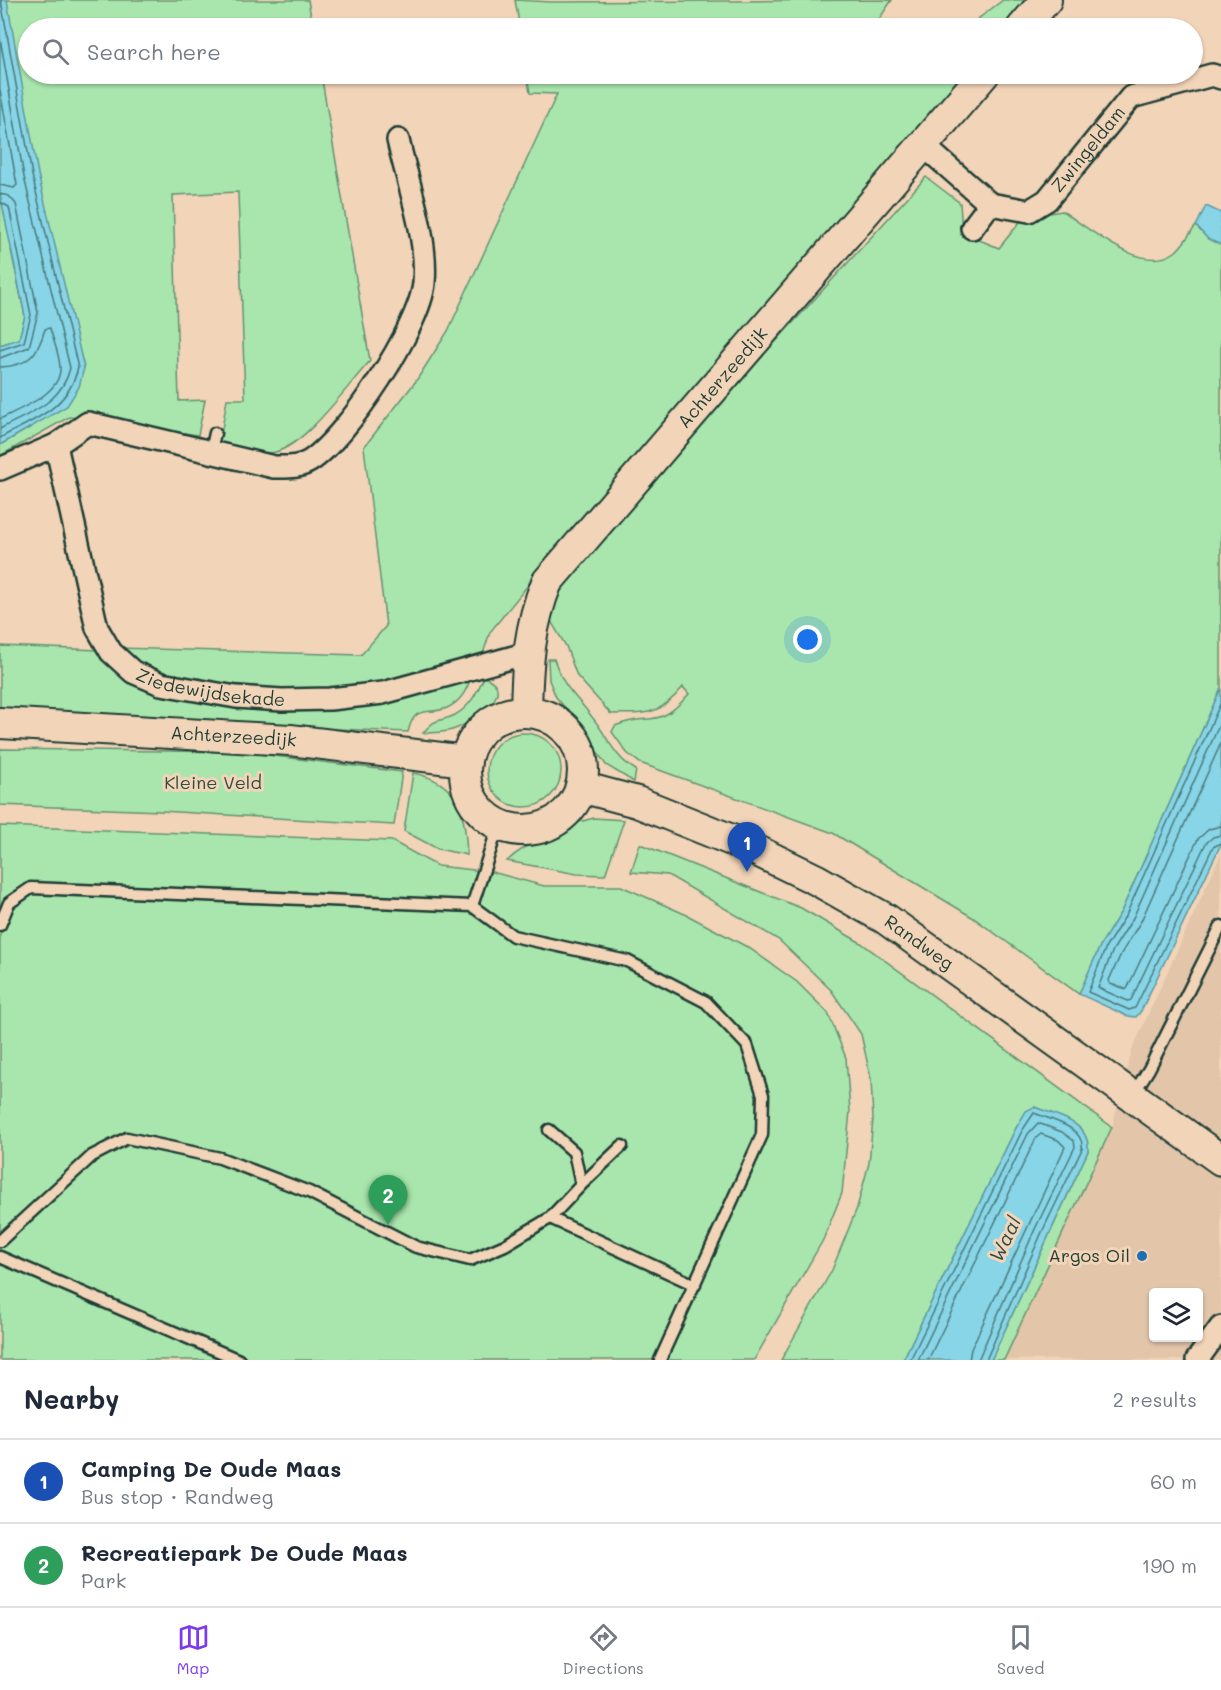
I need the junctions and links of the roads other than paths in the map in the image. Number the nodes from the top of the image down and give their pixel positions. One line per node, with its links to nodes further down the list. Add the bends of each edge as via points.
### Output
1 (1046, 0): 2 (main road)
2 (1031, 18)
3 (1203, 77): 4 (street, Zwingeldam)
4 (1221, 78)
5 (976, 84): 8 (main road, Achterzeedijk)
6 (1177, 84): 9 (street, Zwingeldam, via 1131,96 1047,200 1029,211)
7 (398, 140): 11 (street, via 423,257 424,284 418,308 405,337 367,396 310,461 294,467 274,467 213,442 88,423)
8 (923, 146): 9 (street); 13 (main road, Achterzeedijk, via 547,582 534,613)
9 (990, 204): 10 (street)
10 (972, 228)
11 (56, 445): 12 (street); 13 (street, Ziedewijdsekade, via 97,628 111,652 133,672 161,684 225,695 330,699 383,693)
12 (0, 469)
13 (528, 653): 14 (main road, Achterzeedijk)
14 (526, 712): 16 (main road, via 510,714 487,725 471,744); 17 (main road, via 552,719 572,736 584,769)
15 (0, 723): 16 (main road, Achterzeedijk, via 290,740)
16 (466, 761): 18 (main road, via 467,786 478,808)
17 (581, 787): 18 (main road, via 573,805 558,820 539,828 518,830); 22 (main road, Randweg, via 749,847 817,880 886,919)
18 (499, 824): 19 (lane)
19 (472, 906): 20 (lane, via 31,888 9,903); 30 (lane, via 513,936 627,961 706,1002 747,1045 763,1095 762,1135)
20 (0, 925)
21 (1221, 926): 22 (lane)
22 (1132, 1096): 25 (main road, Randweg)
23 (549, 1130): 26 (lane, via 574,1152)
24 (621, 1146): 26 (lane)
25 (1221, 1160)
26 (581, 1185): 27 (lane)
27 (550, 1218): 28 (lane, via 506,1245 470,1260 416,1247 309,1192 220,1158 127,1138 92,1156); 30 (lane)
28 (0, 1241)
29 (0, 1257): 32 (lane)
30 (695, 1285): 33 (lane)
31 (1221, 1327): 34 (street)
32 (239, 1360)
33 (660, 1360)
34 (1197, 1360)

